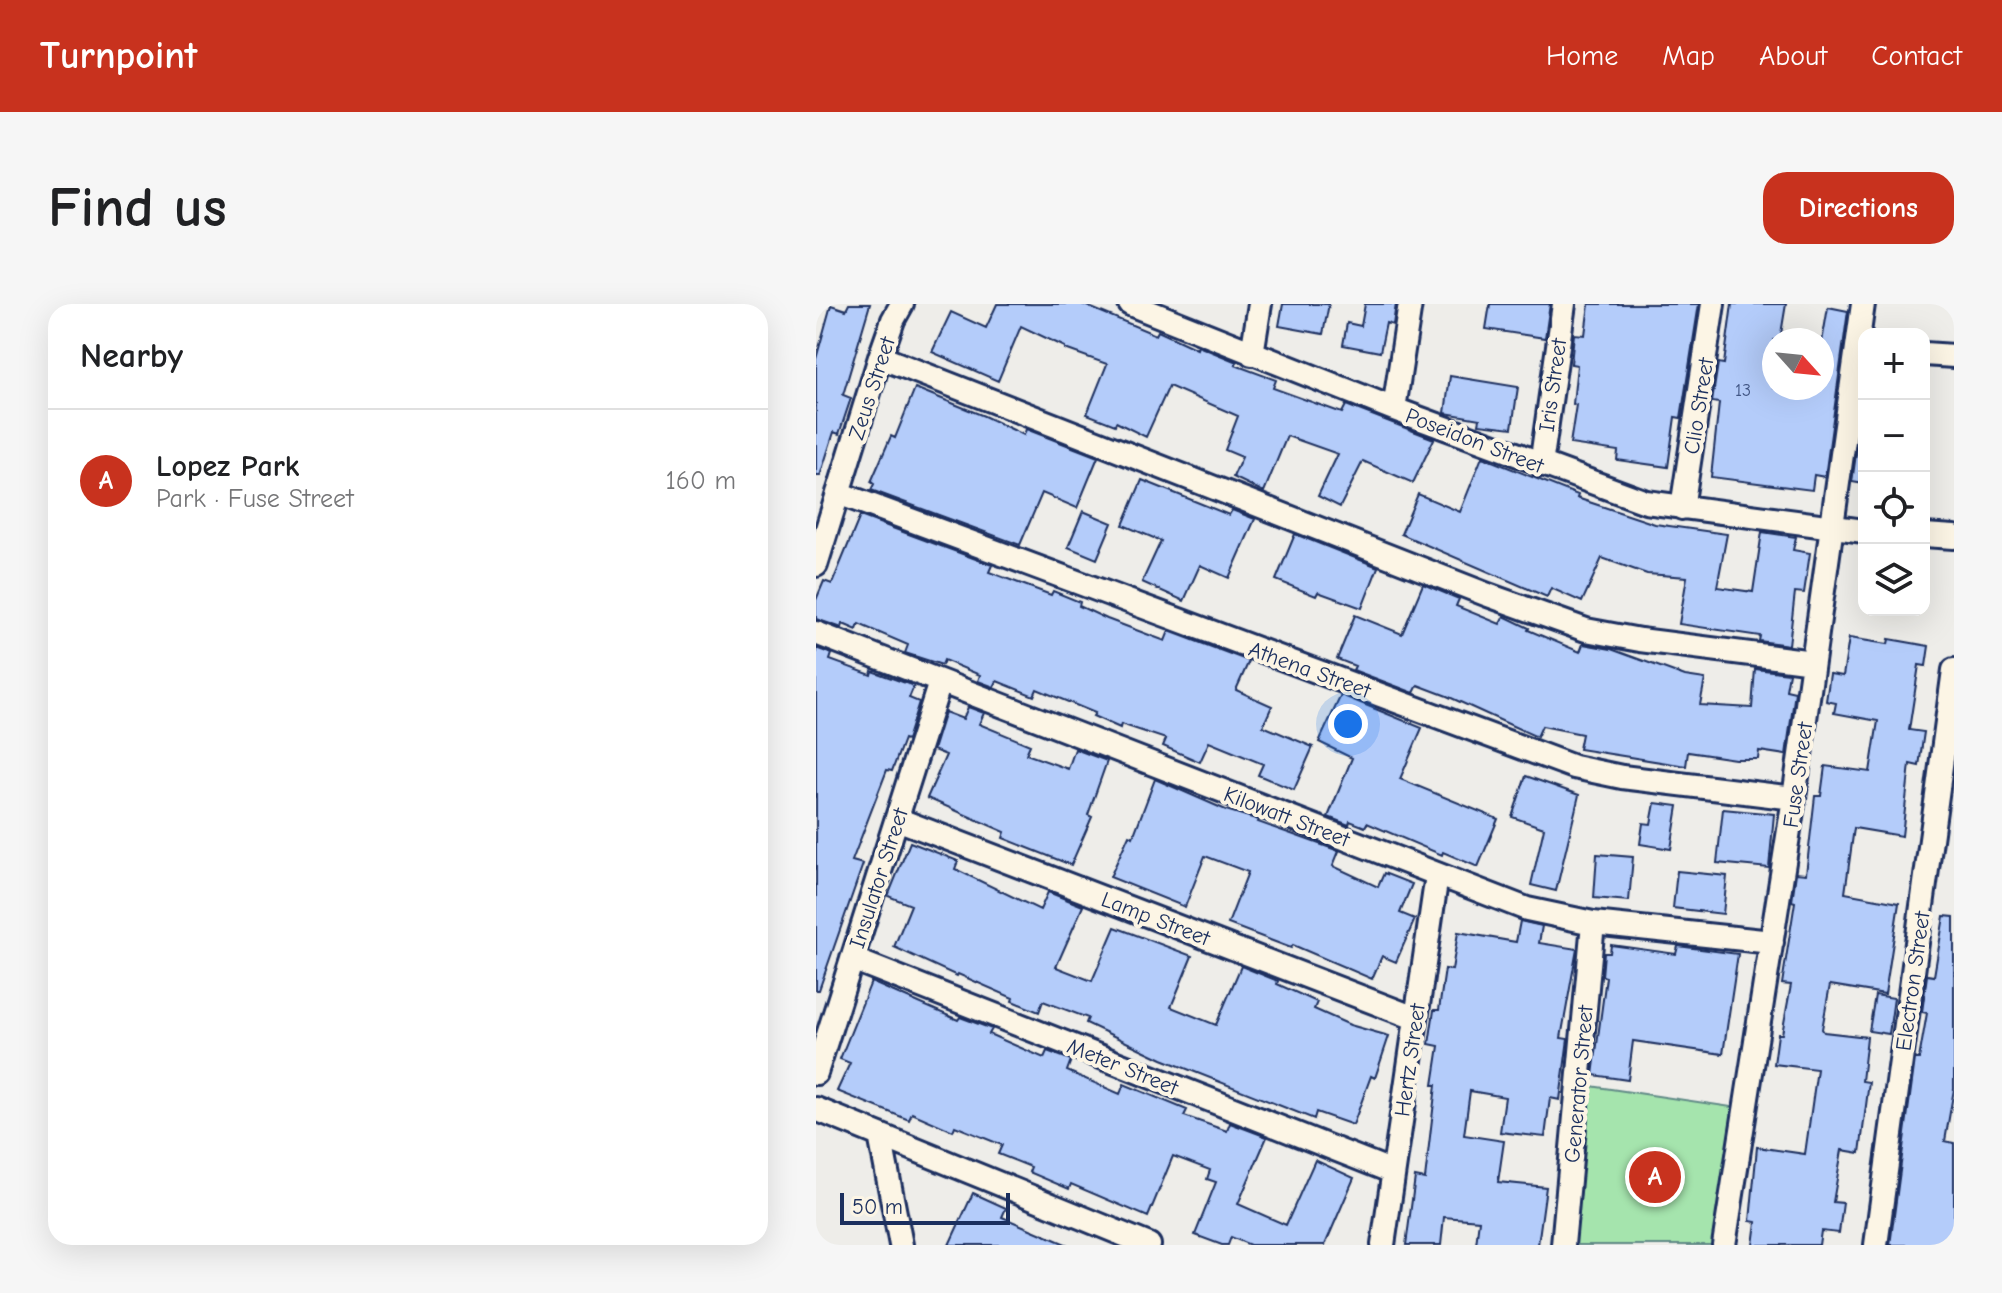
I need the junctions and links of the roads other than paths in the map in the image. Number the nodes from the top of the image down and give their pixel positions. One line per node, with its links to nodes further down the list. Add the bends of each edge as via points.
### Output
1 (902, 304): 12 (street, Zeus Street)
2 (1130, 304): 9 (street, Poseidon Street)
3 (1260, 304): 9 (street)
4 (1410, 304): 14 (street)
5 (1564, 304): 15 (street, Iris Street)
6 (1713, 304): 17 (street, Clio Street)
7 (1863, 304): 8 (street, Fuse Street)
8 (1861, 328)
9 (1252, 354): 14 (street, Poseidon Street)
10 (1930, 354): 11 (street)
11 (1954, 356)
12 (880, 357): 16 (street, Zeus Street); 24 (street, via 1586,630)
13 (1858, 364): 18 (street, Fuse Street)
14 (1394, 409): 15 (street, Poseidon Street)
15 (1541, 465): 17 (street, Poseidon Street, via 1646,502)
16 (838, 493): 22 (street, Zeus Street); 27 (street, Athena Street, via 1574,767)
17 (1682, 508): 18 (street, Poseidon Street)
18 (1832, 528): 19 (street, Poseidon Street); 24 (street, Fuse Street)
19 (1858, 530)
20 (1930, 535): 21 (street)
21 (1954, 537)
22 (816, 565)
23 (816, 633): 26 (street, Kilowatt Street)
24 (1813, 662): 27 (street, Fuse Street)
25 (1954, 670): 43 (street, Electron Street)
26 (940, 682): 28 (street, Insulator Street); 29 (street, Kilowatt Street)
27 (1794, 798): 31 (street, Fuse Street)
28 (897, 819): 32 (street, Insulator Street); 33 (street, Lamp Street)
29 (1437, 875): 30 (street, Kilowatt Street, via 1527,909); 33 (street, Hertz Street)
30 (1593, 923): 31 (street, Kilowatt Street); 41 (street, Generator Street)
31 (1772, 942): 42 (street, Fuse Street)
32 (852, 959): 34 (street, Insulator Street); 37 (street, Meter Street)
33 (1415, 1018): 37 (street, Hertz Street)
34 (816, 1073)
35 (816, 1109): 36 (street)
36 (880, 1135): 38 (street); 39 (street)
37 (1393, 1172): 40 (street, Hertz Street)
38 (1143, 1244)
39 (901, 1245)
40 (1383, 1245)
41 (1563, 1245)
42 (1724, 1245)
43 (1876, 1245)

